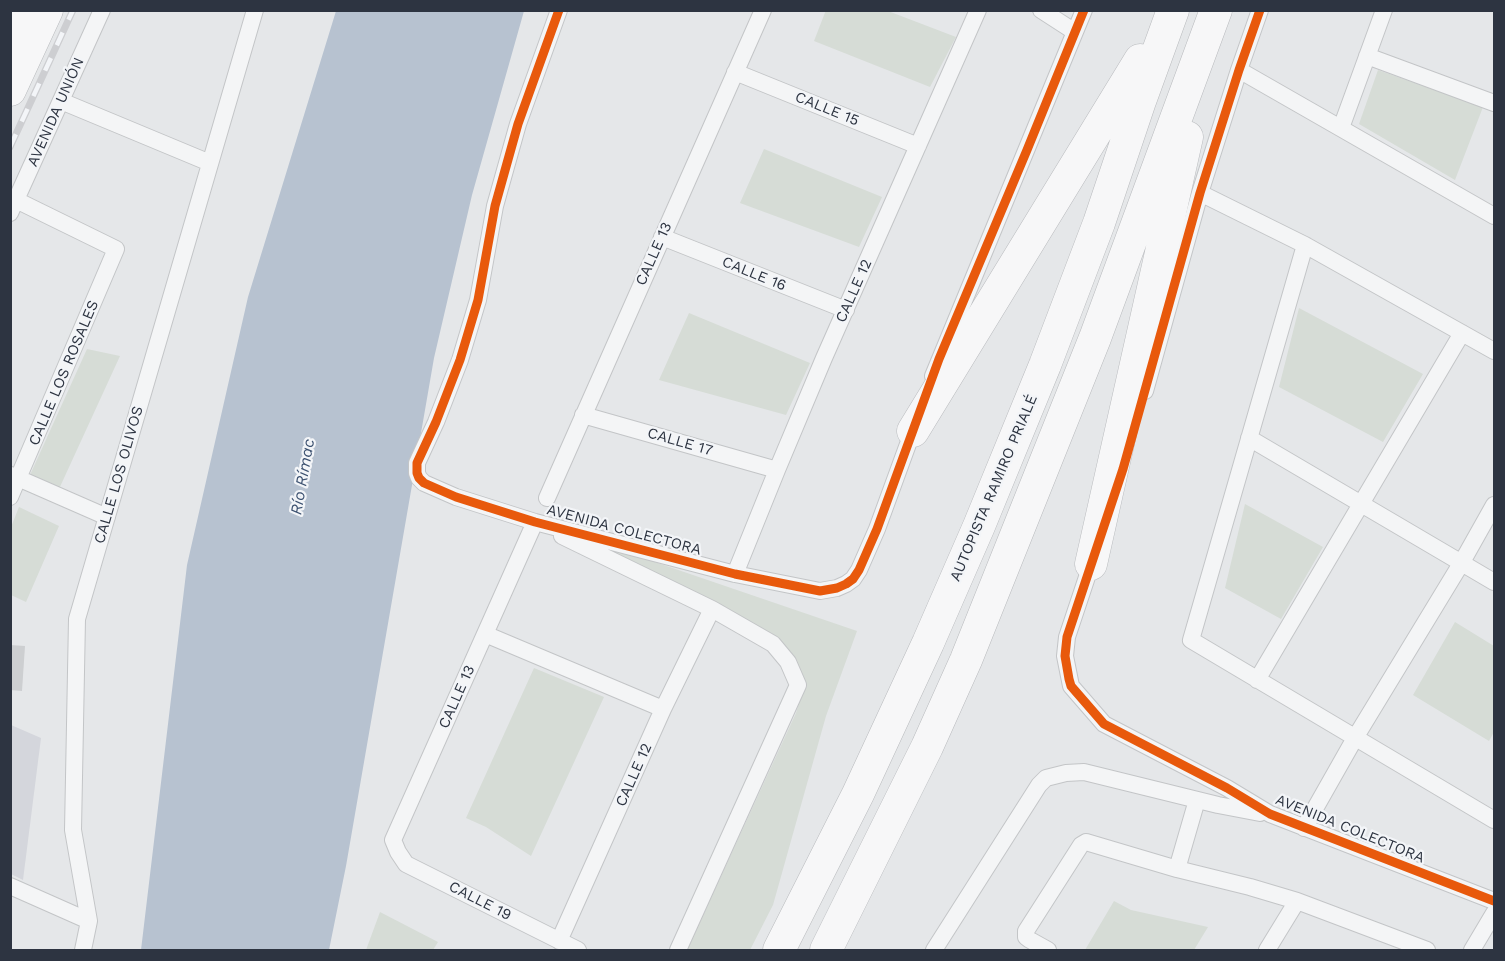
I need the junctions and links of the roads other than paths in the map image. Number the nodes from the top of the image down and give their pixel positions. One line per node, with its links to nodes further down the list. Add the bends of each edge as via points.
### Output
1 (22, 10): 15 (highway)
2 (47, 10): 19 (highway)
3 (102, 10): 20 (street, AVENIDA UNIÓN)
4 (255, 10): 24 (street, CALLE LOS OLIVOS)
5 (560, 10): 43 (street, AVENIDA COLECTORA, via 518,123 495,206 478,300 460,360 417,463 423,483)
6 (762, 10): 18 (street, CALLE 13)
7 (978, 10): 23 (street, CALLE 12)
8 (1041, 10): 14 (street)
9 (1084, 10): 14 (street)
10 (1172, 10): 34 (highway); 68 (highway, AUTOPISTA RAMIRO PRIALÉ, via 1099,223 979,526 863,783)
11 (1260, 10): 17 (street)
12 (1384, 10): 16 (street)
13 (1214, 16): 45 (highway); 69 (highway, via 1095,338 966,660)
14 (1075, 32): 34 (street)
15 (10, 36)
16 (1367, 56): 21 (street); 22 (street)
17 (1239, 70): 22 (street); 25 (street)
18 (735, 72): 23 (street, CALLE 15); 28 (street, CALLE 13)
19 (10, 90)
20 (61, 101): 24 (street); 26 (street, AVENIDA UNIÓN)
21 (1494, 103)
22 (1341, 128): 27 (street)
23 (918, 146): 30 (street, CALLE 12)
24 (210, 164): 42 (street, CALLE LOS OLIVOS)
25 (1200, 193): 29 (street); 45 (street, via 1123,469)
26 (13, 207): 37 (street, CALLE LOS ROSALES, via 116,249)
27 (1494, 216)
28 (662, 237): 30 (street, CALLE 16); 33 (street, CALLE 13)
29 (1305, 245): 31 (street); 35 (street)
30 (846, 310): 36 (street, CALLE 12)
31 (1462, 333): 32 (street); 40 (street)
32 (1494, 351)
33 (583, 415): 36 (street, CALLE 17); 39 (street, CALLE 13)
34 (913, 431): 46 (street, AVENIDA COLECTORA, via 877,529 853,579 820,591)
35 (1249, 438): 40 (street); 50 (street, via 1191,640)
36 (777, 470): 46 (street, CALLE 12)
37 (15, 476): 38 (street, CALLE LOS ROSALES); 42 (street)
38 (10, 497)
39 (547, 498)
40 (1361, 504): 44 (street); 50 (street)
41 (1494, 505): 44 (street)
42 (107, 517): 63 (street, CALLE LOS OLIVOS, via 77,620 73,830)
43 (535, 522): 46 (street, AVENIDA COLECTORA); 48 (street); 49 (street, CALLE 13)
44 (1462, 562): 47 (street); 52 (street)
45 (1091, 564): 54 (street, AVENIDA COLECTORA, via 1067,637 1065,656 1071,686 1104,724)
46 (735, 574)
47 (1494, 582)
48 (712, 609): 51 (street, CALLE 12); 67 (street, via 773,644 788,662 798,686)
49 (485, 634): 51 (street); 57 (street, CALLE 13)
50 (1257, 680): 52 (street)
51 (663, 710): 64 (street, CALLE 12)
52 (1355, 738): 55 (street); 56 (street)
53 (1197, 800): 54 (street); 58 (street); 70 (street, via 1084,772 1046,778)
54 (1270, 814): 56 (street, AVENIDA COLECTORA)
55 (1494, 820)
56 (1304, 828): 61 (street, AVENIDA COLECTORA)
57 (393, 840): 64 (street, CALLE 19, via 406,864)
58 (1177, 869): 60 (street); 71 (street, via 1082,844 1026,931 1026,937)
59 (10, 886): 63 (street)
60 (1297, 901): 72 (street); 73 (street)
61 (1494, 901)
62 (1494, 913): 74 (street)
63 (89, 921): 65 (street, CALLE LOS OLIVOS)
64 (559, 941): 66 (street, CALLE 19)
65 (83, 951)
66 (578, 951)
67 (678, 951)
68 (779, 951)
69 (826, 951)
70 (934, 951)
71 (1048, 951)
72 (1267, 951)
73 (1427, 951)
74 (1472, 951)

